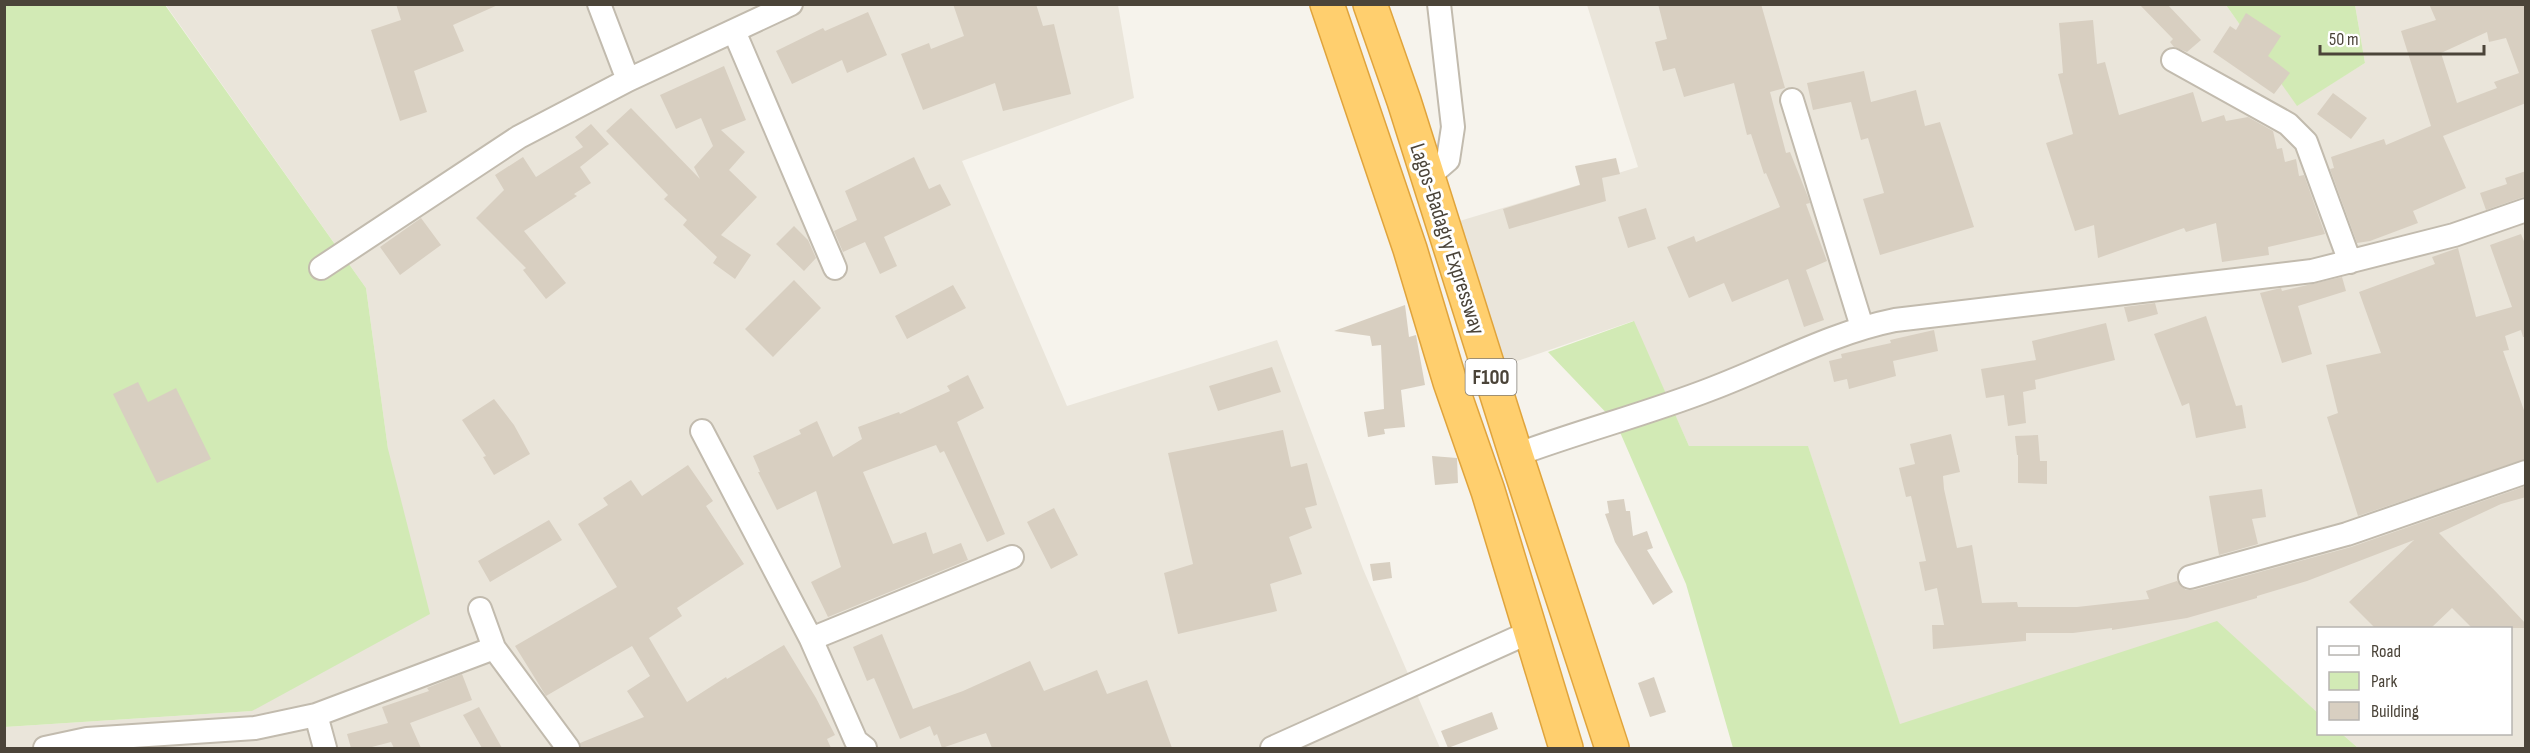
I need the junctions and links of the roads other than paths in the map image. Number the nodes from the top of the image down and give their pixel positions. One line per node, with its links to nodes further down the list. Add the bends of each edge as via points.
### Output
1 (599, 4): 8 (street)
2 (791, 4): 6 (street)
3 (1327, 4): 22 (highway, Lagos-Badagry Expressway / F100, via 1410,249)
4 (1370, 4): 10 (highway, Lagos-Badagry Expressway / F100)
5 (1439, 4): 10 (street, via 1453,127 1448,160)
6 (734, 31): 8 (street); 14 (street)
7 (2173, 60): 12 (street, via 2288,124 2306,142)
8 (628, 80): 13 (street, via 519,136)
9 (1792, 100): 15 (street)
10 (1426, 178): 17 (highway, Lagos-Badagry Expressway / F100)
11 (2526, 210): 12 (street, via 2454,235)
12 (2350, 262): 15 (street, via 2312,271)
13 (321, 268)
14 (836, 268)
15 (1862, 327): 17 (street, via 1710,390)
16 (702, 431): 23 (street)
17 (1515, 455): 32 (highway, Lagos-Badagry Expressway / F100)
18 (2526, 472): 20 (street, via 2347,534)
19 (1012, 557): 23 (street)
20 (2190, 577)
21 (480, 609): 24 (street)
22 (1530, 632): 30 (street); 31 (highway, Lagos-Badagry Expressway / F100)
23 (811, 639): 29 (street, via 856,741)
24 (494, 648): 25 (street); 28 (street)
25 (316, 715): 26 (street, via 255,728 87,739); 27 (street)
26 (45, 748)
27 (325, 748)
28 (568, 748)
29 (865, 748)
30 (1272, 748)
31 (1566, 748)
32 (1612, 748)

